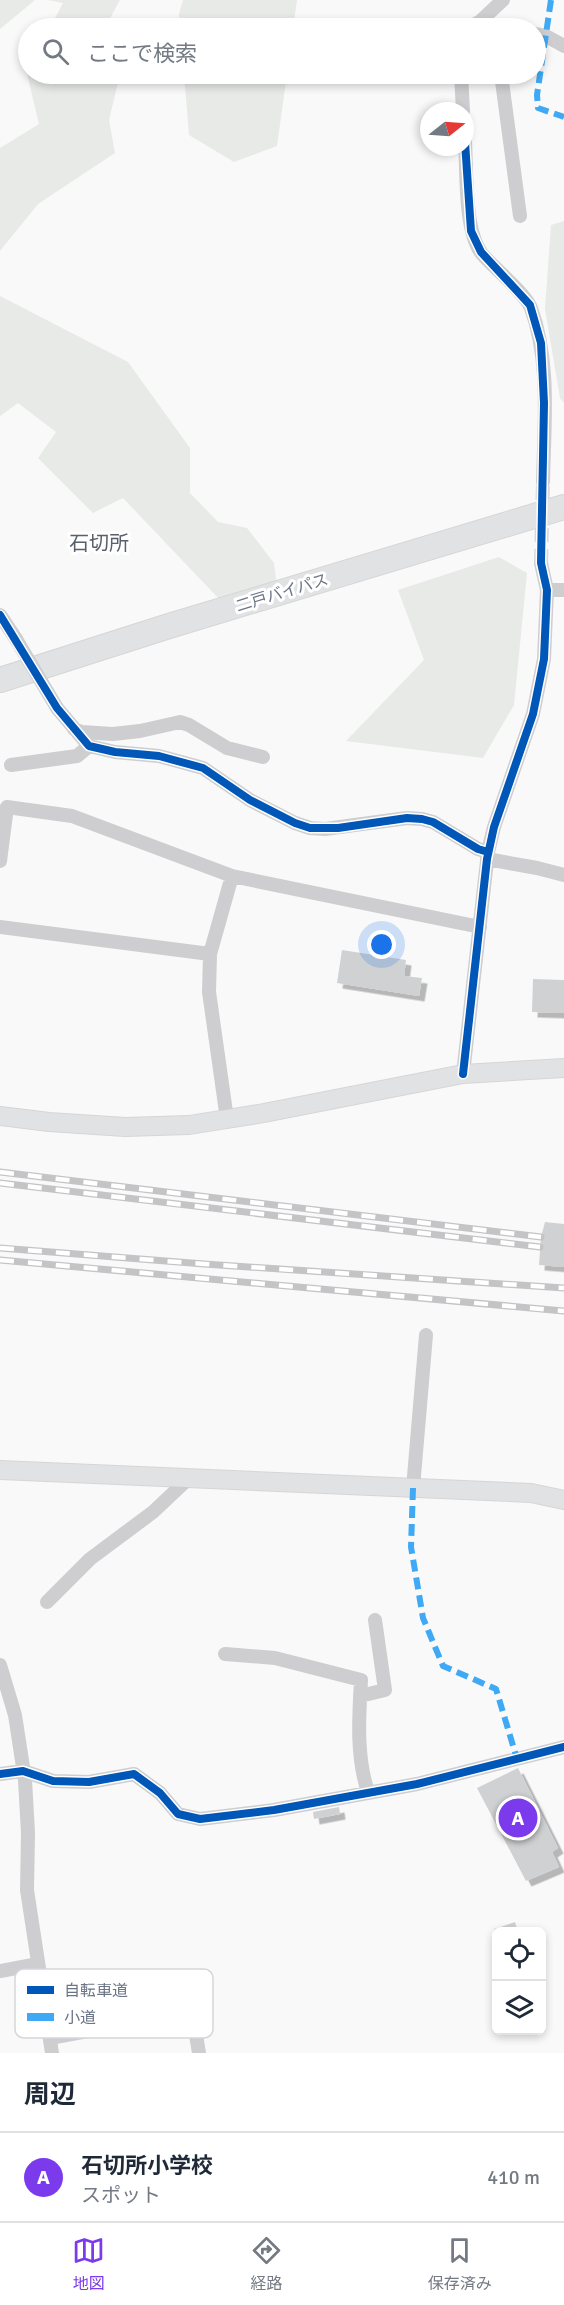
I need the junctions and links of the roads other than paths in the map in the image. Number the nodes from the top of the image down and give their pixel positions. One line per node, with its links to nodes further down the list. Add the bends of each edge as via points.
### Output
1 (503, 0): 2 (street)
2 (484, 18)
3 (546, 36): 4 (street)
4 (564, 46)
5 (462, 84): 7 (street)
6 (502, 84): 9 (street)
7 (463, 102)
8 (466, 156): 10 (street, via 471,231 481,252 530,305 541,343)
9 (520, 216)
10 (543, 482)
11 (564, 507): 16 (highway, 二戸バイパス)
12 (541, 563): 13 (street)
13 (548, 590): 14 (street); 21 (street, via 544,659 533,714)
14 (564, 590)
15 (0, 615): 17 (street, bridge)
16 (0, 680)
17 (72, 728): 18 (street); 19 (street, via 113,734 180,722 227,748)
18 (89, 746): 20 (street, via 77,756); 21 (street, via 159,756 203,768 250,800 310,828 422,819)
19 (263, 757)
20 (11, 765)
21 (488, 855): 23 (street); 26 (street)
22 (0, 861): 24 (street, via 7,807 72,816)
23 (564, 875)
24 (232, 876): 26 (street); 27 (street)
25 (0, 927): 27 (street)
26 (480, 927): 29 (street)
27 (210, 954): 31 (street, via 209,992)
28 (564, 1068): 29 (street)
29 (463, 1074): 31 (street)
30 (0, 1116): 31 (street, via 125,1127 189,1125)
31 (227, 1119)
32 (426, 1335): 35 (street)
33 (0, 1470): 34 (street)
34 (188, 1479): 35 (street); 37 (street, via 153,1512 90,1559)
35 (413, 1488): 36 (street, via 531,1493)
36 (564, 1500)
37 (47, 1602)
38 (375, 1620): 41 (street, via 385,1690)
39 (225, 1654): 41 (street, via 275,1659 361,1680)
40 (0, 1665): 43 (street, via 15,1715)
41 (360, 1696): 45 (street, via 358,1728)
42 (564, 1747): 45 (street, via 482,1769)
43 (23, 1771): 44 (street); 45 (street, via 53,1781 89,1782 134,1774 178,1814 200,1819); 46 (street, via 27,1890)
44 (0, 1774)
45 (368, 1792)
46 (38, 1964): 47 (street); 48 (street)
47 (39, 1969)
48 (0, 1971)
49 (50, 2038): 51 (street)
50 (197, 2038): 52 (street)
51 (52, 2053)
52 (199, 2053)

